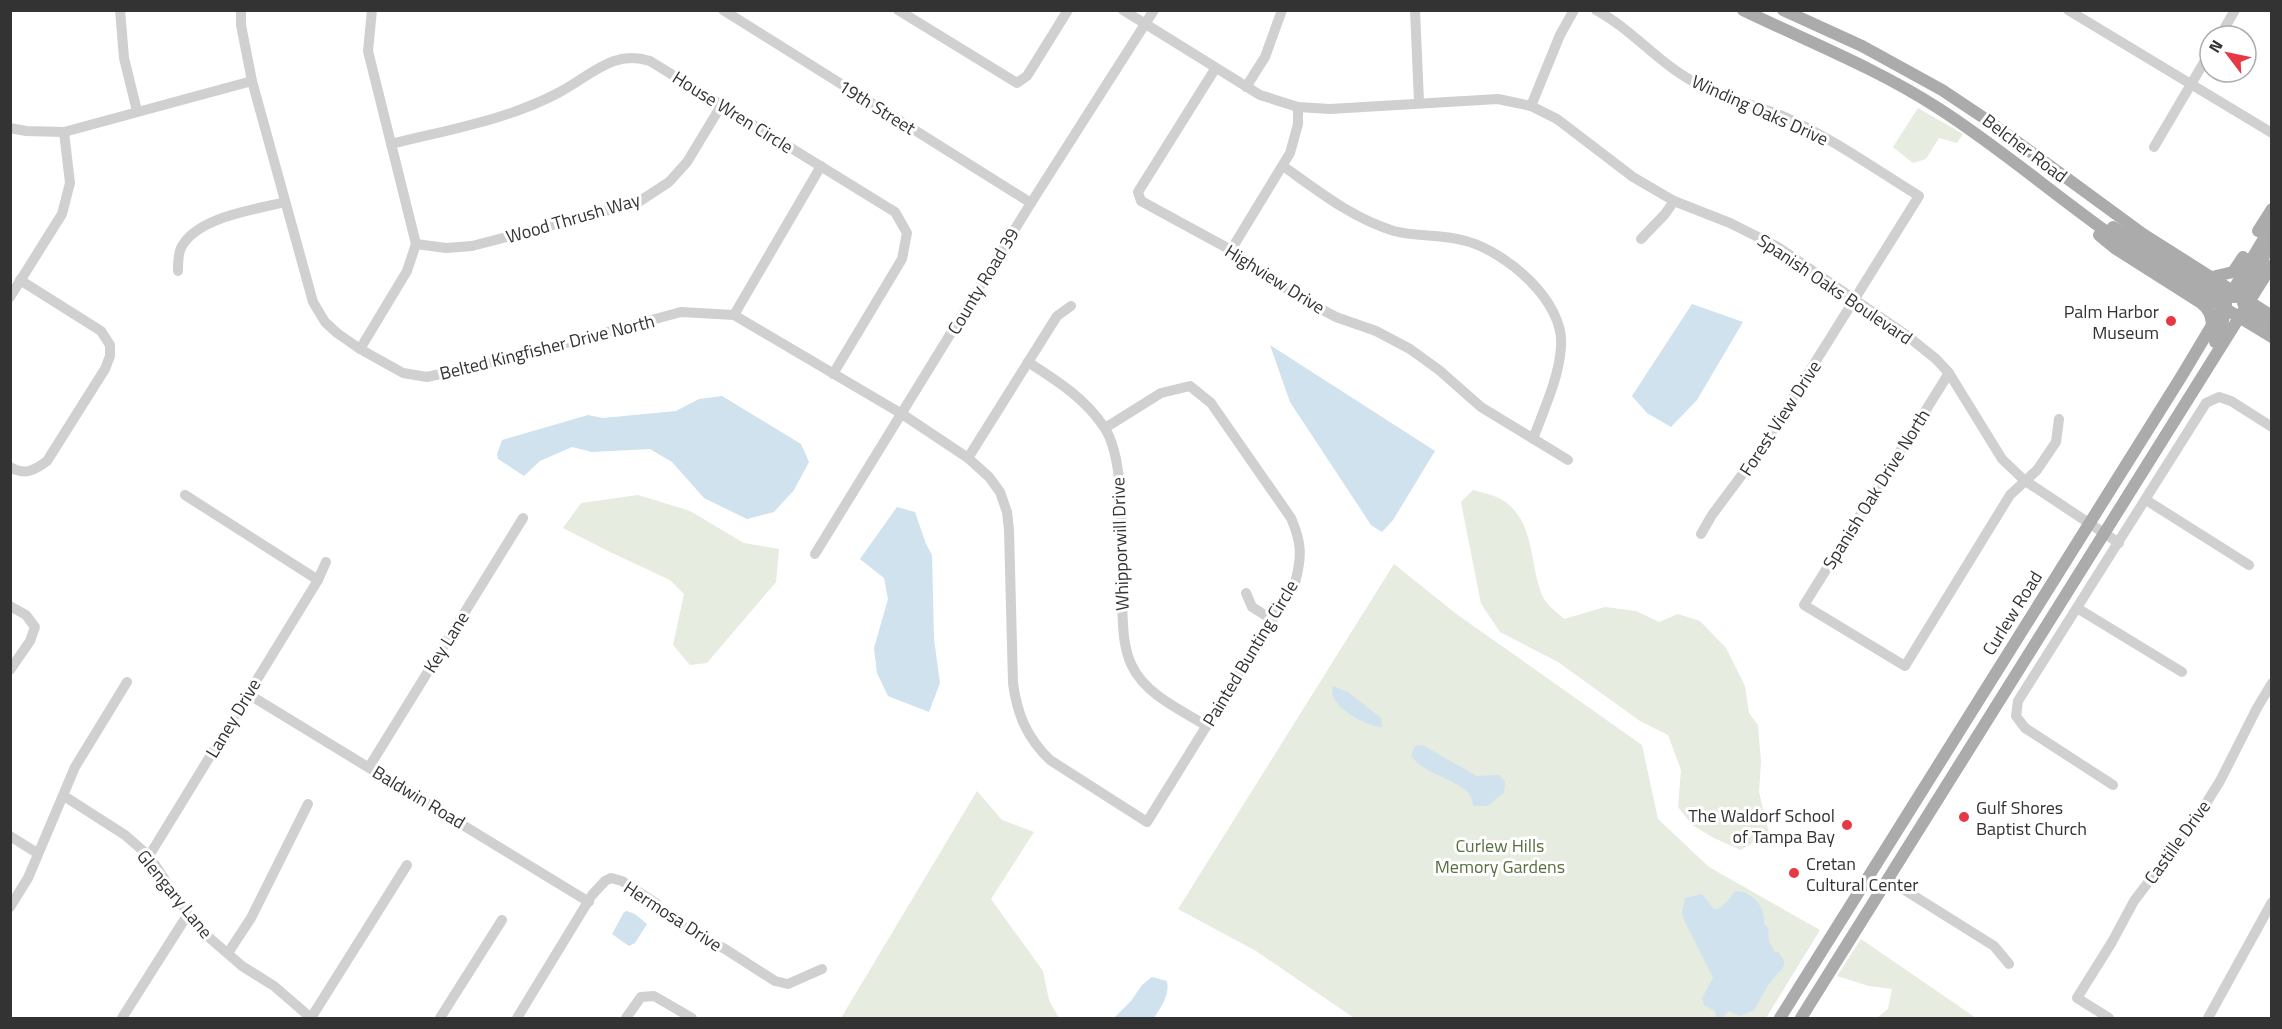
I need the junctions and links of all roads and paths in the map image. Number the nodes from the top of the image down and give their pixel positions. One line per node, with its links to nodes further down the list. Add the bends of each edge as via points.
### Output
1 (120, 10): 29 (street, via 124,58)
2 (241, 10): 22 (street, Belted Kingfisher Drive North)
3 (372, 10): 33 (street, via 368,51)
4 (723, 10): 40 (street, 19th Street)
5 (898, 10): 6 (street, via 1017,83 1027,76)
6 (1068, 10)
7 (1124, 10): 18 (street, Spanish Oaks Boulevard)
8 (1154, 10): 18 (street, County Road 39)
9 (1282, 10): 24 (street, via 1265,57)
10 (1415, 10): 25 (street)
11 (1574, 10): 28 (street)
12 (1596, 10): 53 (street, Winding Oaks Drive, via 1679,73 1785,118 1919,196)
13 (1743, 10): 37 (main road, Belcher Road, via 1894,81 1979,135)
14 (1783, 10): 49 (main road, Belcher Road, via 1862,46 1942,90 2143,234)
15 (2068, 10): 17 (street)
16 (2235, 10): 19 (street)
17 (2081, 14): 23 (street)
18 (1145, 24): 20 (street, Spanish Oaks Boulevard); 40 (street, County Road 39)
19 (2227, 24)
20 (1215, 69): 24 (street, Spanish Oaks Boulevard); 46 (street, Highview Drive, via 1138,192 1142,201)
21 (2198, 72): 23 (street)
22 (252, 81): 29 (street); 39 (street, Belted Kingfisher Drive North)
23 (2191, 84): 32 (street); 34 (street)
24 (1246, 87): 27 (street, Spanish Oaks Boulevard)
25 (1419, 102): 27 (street, Spanish Oaks Boulevard, via 1330,109); 28 (street, Spanish Oaks Boulevard, via 1498,99)
26 (722, 106): 33 (street, House Wren Circle, via 650,61 631,57 615,59 520,111); 35 (street, House Wren Circle); 45 (street, Wood Thrush Way, via 687,162 669,182 637,203 472,246)
27 (1298, 106): 36 (street, via 1296,137)
28 (1531, 106): 38 (street, Spanish Oaks Boulevard, via 1557,119 1616,165)
29 (137, 111): 31 (street)
30 (10, 128): 31 (street)
31 (64, 132): 50 (street, via 70,183 66,204)
32 (2271, 133)
33 (391, 144): 45 (street)
34 (2154, 147)
35 (821, 166): 57 (street); 67 (street, House Wren Circle, via 895,212 907,233 902,260)
36 (1283, 166): 46 (street); 72 (street, via 1347,210 1380,226 1413,235 1464,240 1496,254 1530,281 1551,306 1562,345 1556,375)
37 (2060, 196): 54 (main road, Belcher Road, via 2120,242); 59 (main road, via 2115,249 2201,303 2211,315)
38 (1674, 201): 43 (street); 53 (street, Spanish Oaks Boulevard, via 1762,238)
39 (285, 202): 48 (street, via 206,224 180,249); 64 (street, Belted Kingfisher Drive North, via 315,306 325,322)
40 (1031, 204): 68 (street, County Road 39)
41 (2271, 209): 49 (main road, via 2236,268)
42 (2271, 225): 54 (main road, Curlew Road)
43 (1641, 239)
44 (2271, 243): 54 (main road)
45 (416, 244): 64 (street, via 407,271)
46 (1231, 250): 72 (street, Highview Drive, via 1300,298 1410,349 1481,407)
47 (2271, 265): 51 (main road, Curlew Road)
48 (178, 271)
49 (2212, 277): 54 (main road, Belcher Road)
50 (20, 280): 52 (street); 76 (street, via 101,331 110,345 110,356 48,461 28,472)
51 (2258, 287): 54 (main road, Curlew Road); 56 (main road)
52 (10, 297)
53 (1856, 299): 66 (street, Spanish Oaks Boulevard, via 1905,334); 83 (street, Forest View Drive, via 1759,452)
54 (2236, 305): 58 (main road, Belcher Road); 59 (main road, Curlew Road); 60 (main road); 61 (main road, Belcher Road, via 2254,327); 62 (main road, Curlew Road); 73 (main road, via 2167,419)
55 (1071, 306): 65 (street, via 1057,316)
56 (2271, 309)
57 (734, 315): 64 (street, Belted Kingfisher Drive North, via 681,312 427,377 403,373); 67 (street, Belted Kingfisher Drive North)
58 (2271, 316)
59 (2212, 325): 81 (main road, Curlew Road)
60 (2271, 325)
61 (2271, 337)
62 (2226, 339): 63 (main road, via 2243,330); 73 (main road, Curlew Road)
63 (2271, 345)
64 (360, 349)
65 (1028, 362): 71 (street, Whipporwill Drive, via 1069,389); 74 (street)
66 (1949, 373): 77 (street, Spanish Oaks Boulevard, via 2002,459); 77 (street, Spanish Oak Drive North, via 1804,605 1905,666 2010,495)
67 (833, 374): 68 (street, Belted Kingfisher Drive North)
68 (902, 414): 74 (street, Belted Kingfisher Drive North); 85 (street, County Road 39)
69 (2059, 419): 77 (street, via 2056,442 2037,470)
70 (2271, 427): 79 (street, via 2231,401 2219,397 2206,403)
71 (1105, 428): 92 (street, Painted Bunting Circle, via 1161,393 1190,386 1211,403 1291,518 1299,536 1300,564 1295,583); 98 (street, Whipporwill Drive, via 1119,481 1124,639 1132,667 1148,687)
72 (1533, 438): 75 (street, Highview Drive)
73 (2156, 451): 82 (main road, Curlew Road)
74 (968, 458): 104 (street, Belted Kingfisher Drive North, via 1000,492 1007,512 1013,683 1024,728 1050,760)
75 (1568, 460)
76 (10, 467)
77 (2024, 480): 81 (street, Spanish Oaks Boulevard)
78 (185, 495): 88 (street)
79 (2146, 500): 84 (street); 87 (street)
80 (524, 518): 99 (street, Key Lane)
81 (2089, 524): 82 (street, Spanish Oaks Boulevard); 101 (main road, Curlew Road)
82 (2104, 533): 84 (street, Spanish Oaks Boulevard); 109 (main road, Curlew Road)
83 (1701, 534)
84 (2119, 543): 91 (street)
85 (815, 554)
86 (326, 562): 88 (street, Laney Drive)
87 (2249, 565)
88 (318, 580): 97 (street, Laney Drive)
89 (1246, 593): 92 (street, via 1252,607)
90 (10, 606): 93 (street, via 26,615 35,627)
91 (2077, 608): 94 (street); 100 (street, via 2018,701 2016,716 2025,728)
92 (1273, 620): 98 (street, Painted Bunting Circle)
93 (10, 670)
94 (2182, 672)
95 (127, 682): 102 (street, via 75,767)
96 (2271, 682): 126 (street, Castille Drive, via 2220,781 2134,901 2077,998)
97 (248, 694): 99 (street, Baldwin Road); 107 (street, Laney Drive)
98 (1206, 726): 104 (street, Painted Bunting Circle)
99 (369, 767): 110 (street, Baldwin Road)
100 (2113, 785)
101 (1920, 795): 109 (main road, via 1924,803 1889,862); 124 (main road, Curlew Road)
102 (64, 796): 106 (street); 107 (street, Glengary Lane, via 125,835)
103 (308, 804): 115 (street, via 252,918)
104 (1147, 822)
105 (10, 836): 106 (street)
106 (37, 853): 112 (street, via 28,878)
107 (149, 856): 113 (street, Glengary Lane)
108 (407, 866): 119 (street)
109 (1887, 879): 116 (street, via 1994,946); 125 (main road, Curlew Road)
110 (590, 902): 117 (street, Hermosa Drive, via 605,881 622,881 679,924 775,981 788,984); 121 (street, Hermosa Drive)
111 (2271, 902): 127 (street)
112 (10, 907)
113 (188, 914): 115 (street, Glengary Lane); 118 (street)
114 (502, 920): 120 (street)
115 (228, 953): 119 (street, Glengary Lane)
116 (2009, 964)
117 (822, 969)
118 (124, 1018)
119 (311, 1018)
120 (440, 1018)
121 (517, 1018)
122 (626, 1018): 123 (street, via 642,997 654,996)
123 (692, 1018)
124 (1780, 1018)
125 (1801, 1018)
126 (2109, 1018)
127 (2208, 1018)

